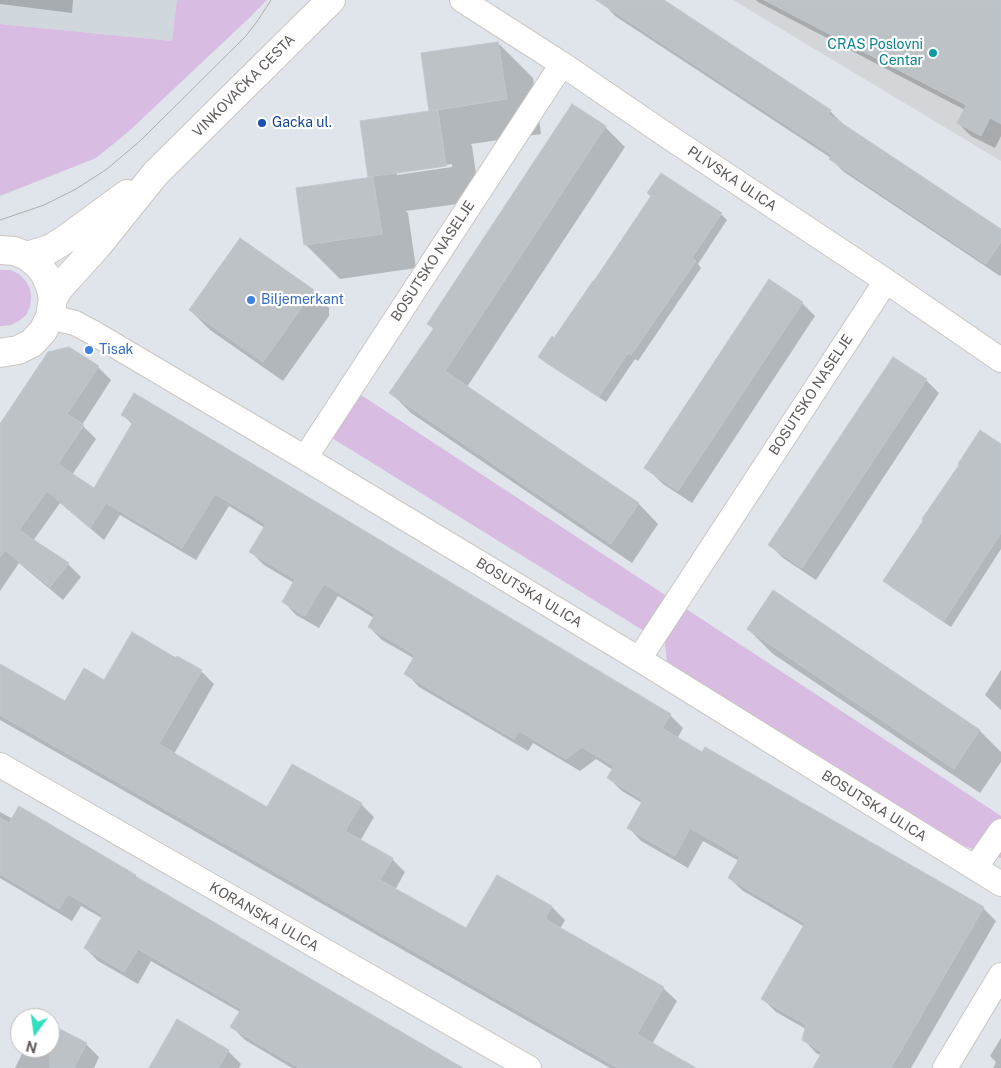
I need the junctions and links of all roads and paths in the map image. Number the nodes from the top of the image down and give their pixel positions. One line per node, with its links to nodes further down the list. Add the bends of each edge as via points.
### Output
1 (331, 0): 4 (main road, VINKOVAČKA CESTA)
2 (462, 0): 3 (street, PLIVSKA ULICA)
3 (562, 64): 7 (street, PLIVSKA ULICA); 11 (street, BOSUTSKO NASELJE)
4 (156, 173): 6 (main road, VINKOVAČKA CESTA, via 63,241 40,254); 8 (main road, VINKOVAČKA CESTA, via 60,287)
5 (0, 250): 6 (main road)
6 (27, 256): 8 (main road, via 45,274)
7 (886, 281): 10 (street, PLIVSKA ULICA); 12 (street, BOSUTSKO NASELJE)
8 (52, 307): 9 (main road, VINKOVAČKA CESTA, via 43,331 32,343); 11 (street, BOSUTSKA ULICA, via 75,324)
9 (1, 354)
10 (1001, 360)
11 (305, 458): 12 (street, BOSUTSKA ULICA)
12 (639, 659): 15 (street, BOSUTSKA ULICA)
13 (0, 765): 18 (street, KORANSKA ULICA)
14 (1001, 830): 15 (street)
15 (975, 868): 16 (street, BOSUTSKA ULICA)
16 (1001, 884)
17 (1001, 975): 19 (street)
18 (529, 1068)
19 (945, 1068)

